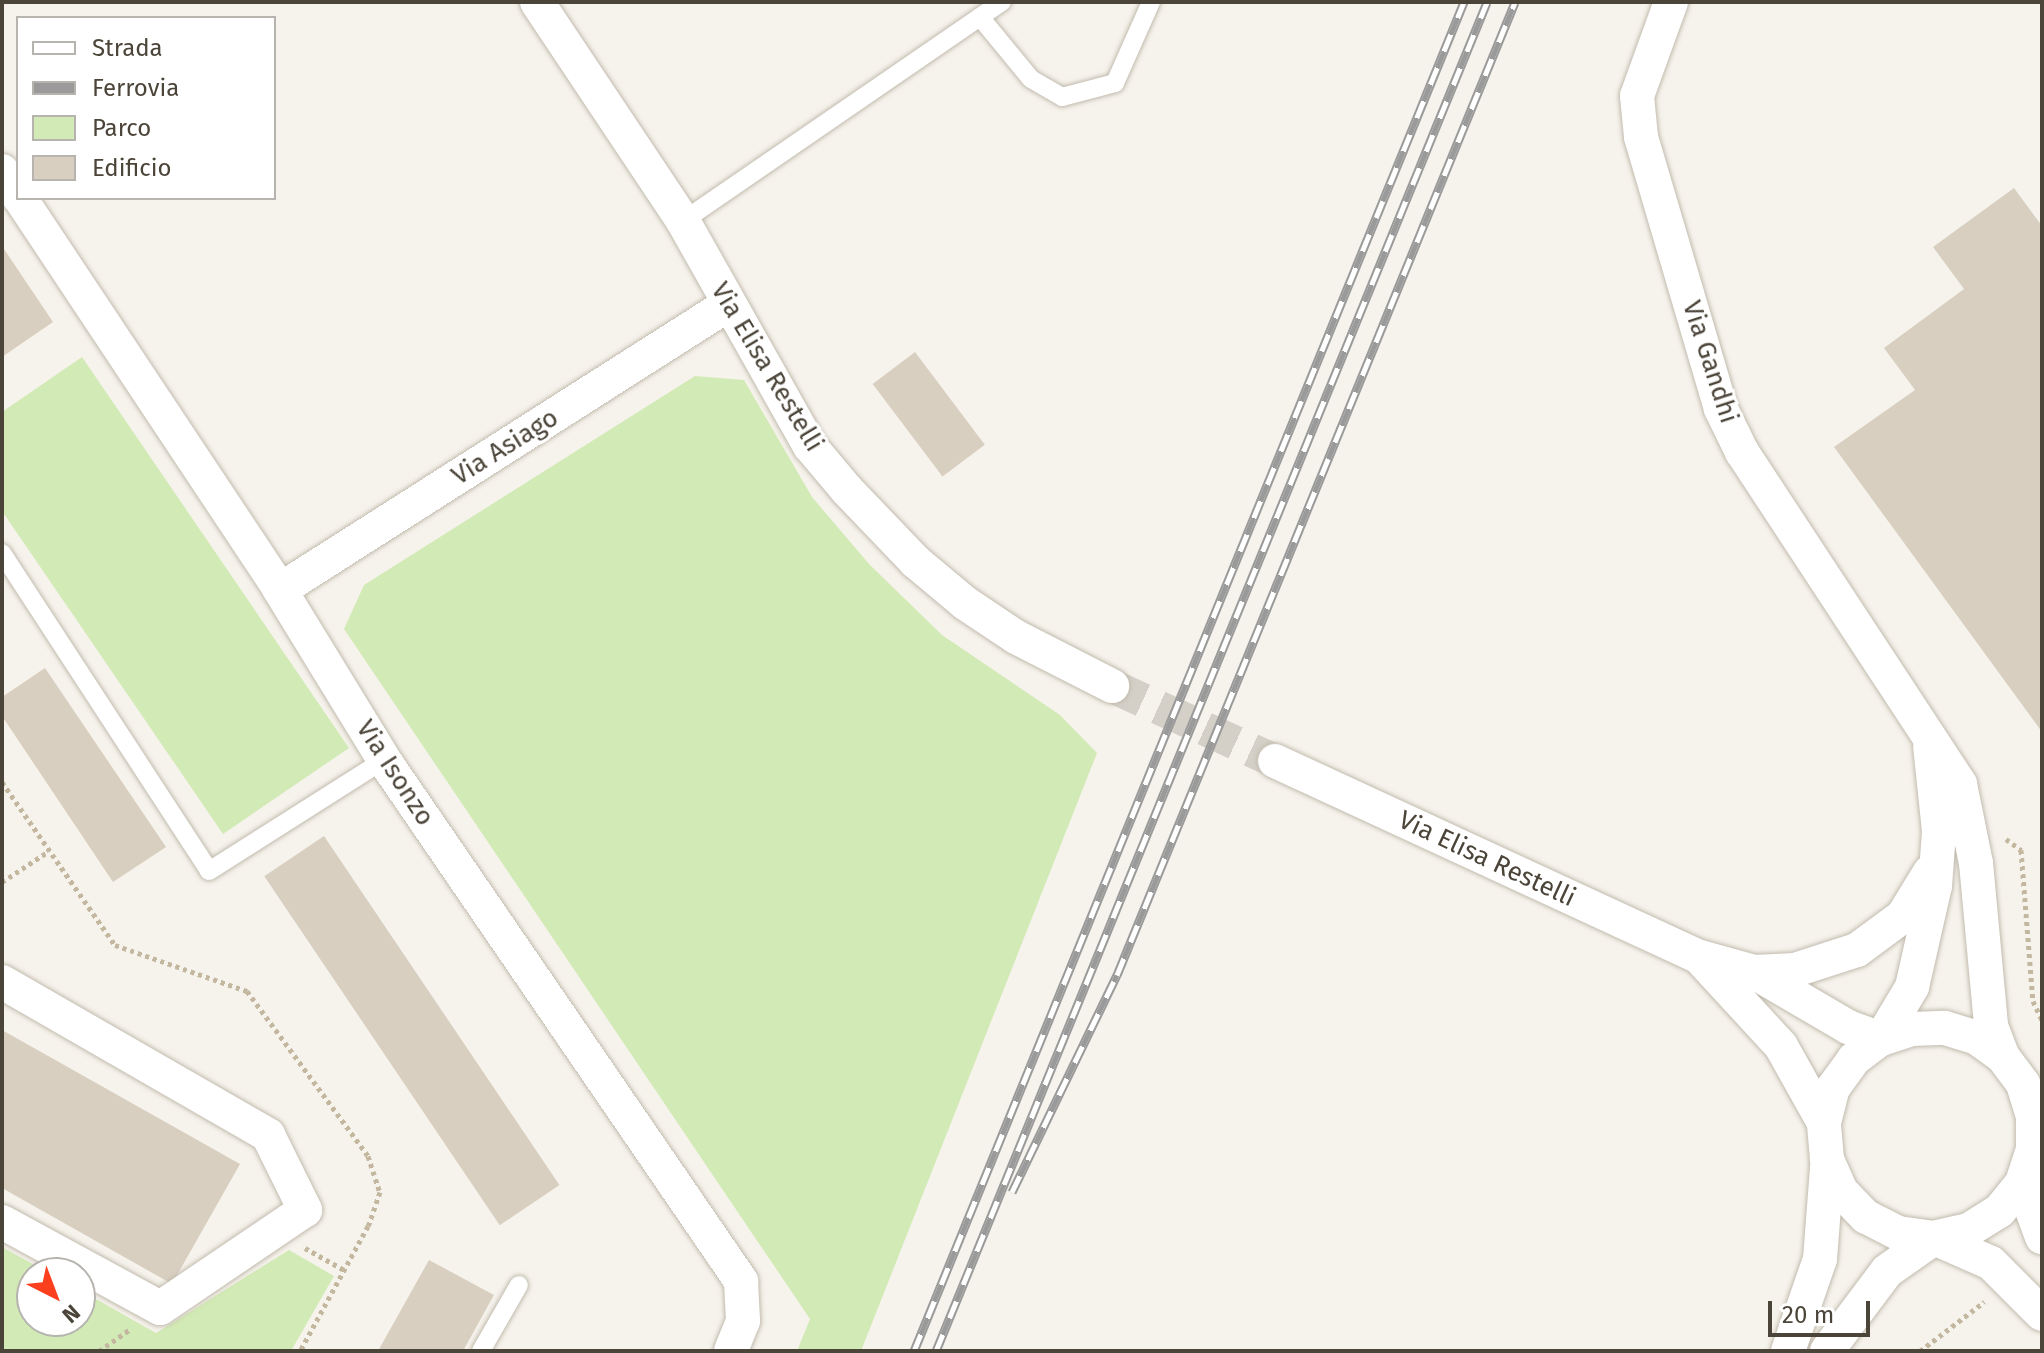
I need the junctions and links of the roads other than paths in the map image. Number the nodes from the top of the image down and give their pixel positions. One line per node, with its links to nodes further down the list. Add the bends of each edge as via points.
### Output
1 (537, 2): 9 (street, Via Elisa Restelli)
2 (1002, 2): 5 (lane)
3 (1151, 2): 5 (lane, via 1115,83 1062,97 1031,79)
4 (1671, 2): 14 (street, Via Gandhi, via 1637,96 1641,137 1721,409 1742,452)
5 (980, 17): 9 (lane)
6 (2, 171): 7 (street, Via Isonzo)
7 (16, 192)
8 (21, 200): 12 (street, Via Isonzo)
9 (683, 221): 10 (street, Via Elisa Restelli)
10 (729, 304): 12 (street, Via Asiago); 13 (street, Via Elisa Restelli, via 810,446 916,562 1016,637)
11 (2, 553): 15 (lane, via 209,871)
12 (280, 590): 15 (street, Via Isonzo)
13 (1112, 686)
14 (1922, 728): 17 (street, via 1937,787); 22 (street, via 1948,762 1966,811 1976,863 1985,990)
15 (384, 760): 32 (street, Via Isonzo, via 741,1281 743,1321)
16 (1275, 761): 18 (street, Via Elisa Restelli)
17 (1937, 856): 19 (street, via 1920,893 1881,936 1827,962); 21 (street, via 1912,987)
18 (1700, 957): 19 (street); 23 (street, via 1781,1046)
19 (1754, 972): 21 (street, via 1848,1027)
20 (2, 982): 26 (street, via 268,1135 305,1210 160,1308)
21 (1881, 1039): 22 (street, via 1912,1029 1945,1028 1977,1038); 23 (street, via 1854,1059 1833,1088)
22 (2003, 1057): 25 (street, via 2023,1084 2033,1116 2033,1149)
23 (1824, 1123): 24 (street)
24 (1827, 1159): 28 (street, via 1841,1191 1866,1217 1898,1233); 33 (street, via 1820,1259)
25 (2022, 1183): 27 (street); 28 (street, via 1999,1211 1968,1230)
26 (2, 1222)
27 (2042, 1237)
28 (1934, 1238): 30 (street, via 1991,1263); 34 (street, via 1887,1271)
29 (519, 1285): 31 (lane)
30 (2042, 1314)
31 (481, 1351)
32 (731, 1351)
33 (1788, 1351)
34 (1827, 1351)

